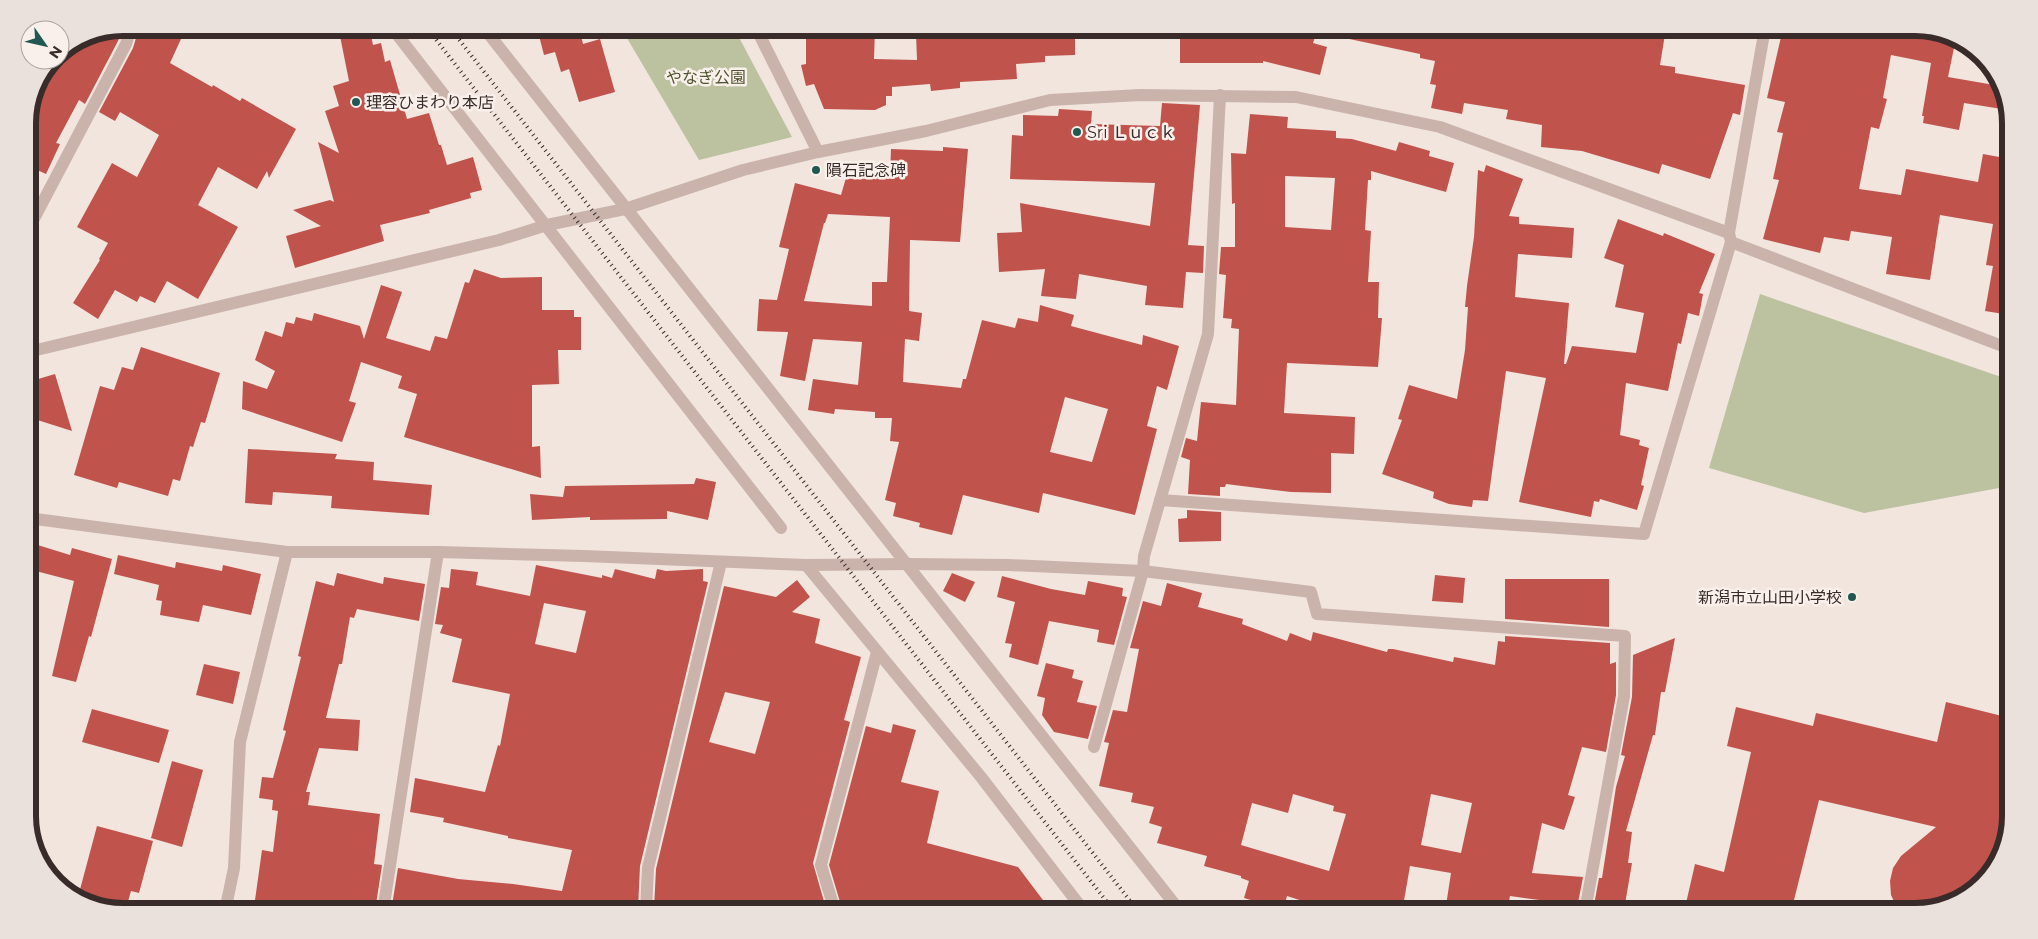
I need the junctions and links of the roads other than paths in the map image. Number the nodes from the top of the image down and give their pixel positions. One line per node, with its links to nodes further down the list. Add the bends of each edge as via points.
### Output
1 (128, 36): 9 (street)
2 (398, 36): 10 (street)
3 (490, 36): 8 (street)
4 (760, 36): 7 (street)
5 (1764, 36): 11 (street)
6 (1220, 96): 7 (street, via 1140,95 1050,100 926,131); 11 (street, via 1296,97 1440,127); 14 (street, via 1208,334)
7 (818, 152): 8 (street, via 743,170)
8 (625, 208): 10 (street); 20 (street)
9 (36, 215)
10 (547, 225): 13 (street, via 499,240); 16 (street)
11 (1730, 237): 12 (street); 14 (street, via 1644,534)
12 (2002, 346)
13 (36, 350)
14 (1160, 500): 22 (street, via 1144,556)
15 (36, 519): 17 (street)
16 (781, 528)
17 (287, 552): 18 (street); 25 (street, via 240,742 234,868)
18 (438, 552): 19 (street); 26 (street)
19 (721, 562): 21 (street); 27 (street, via 648,868)
20 (908, 564): 21 (street); 22 (street); 30 (street)
21 (806, 565): 23 (street)
22 (1143, 571): 24 (street); 31 (street, via 1311,592 1317,614 1626,636 1624,696)
23 (877, 652): 28 (street, via 820,865); 29 (street, via 981,778)
24 (1094, 747)
25 (227, 903)
26 (384, 903)
27 (646, 903)
28 (832, 903)
29 (1077, 903)
30 (1173, 903)
31 (1587, 903)

